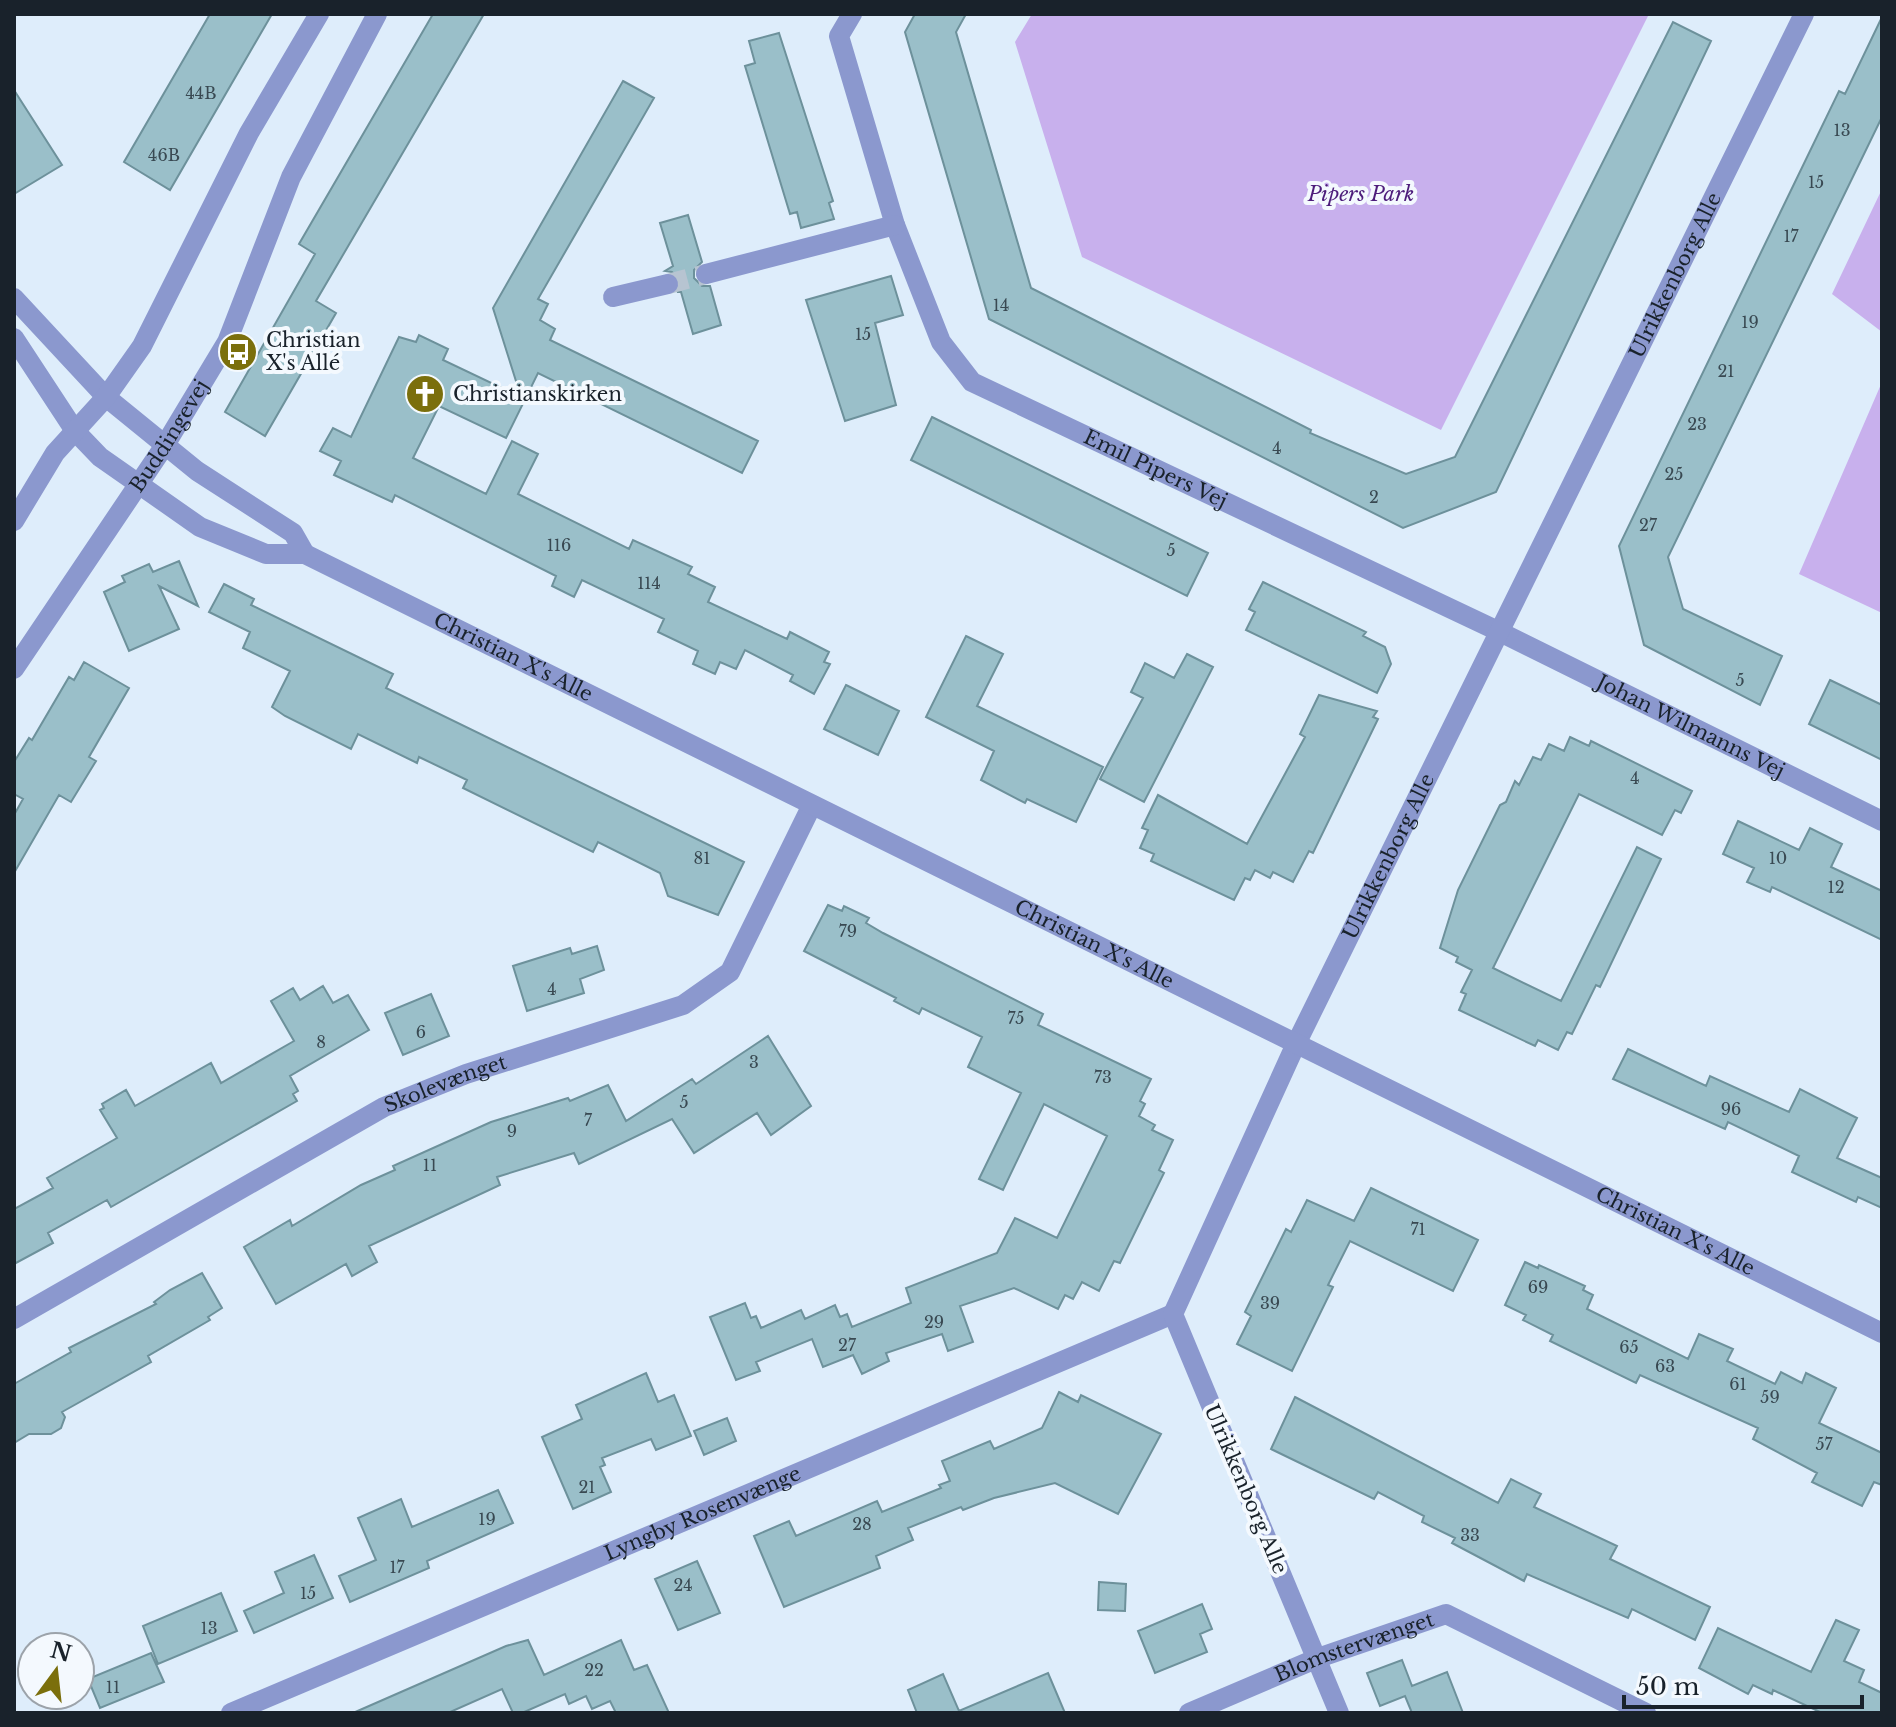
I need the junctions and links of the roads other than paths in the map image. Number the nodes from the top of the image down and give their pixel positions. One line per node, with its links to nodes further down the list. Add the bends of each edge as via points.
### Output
1 (319, 14): 11 (street, via 249,133 169,298)
2 (377, 14): 13 (street, Buddingevej, via 291,177 227,342)
3 (852, 14): 5 (street, Emil Pipers Vej, via 839,36)
4 (1804, 14): 17 (street, Ulrikkenborg Alle)
5 (895, 225): 6 (street); 17 (street, Emil Pipers Vej, via 941,342 972,382)
6 (706, 274)
7 (668, 284): 8 (street)
8 (613, 297)
9 (14, 298): 11 (street, Christian X's Alle)
10 (14, 338): 12 (street, Christian X's Alle)
11 (106, 397): 12 (street); 13 (street, Christian X's Alle)
12 (75, 431): 14 (street, Christian X's Alle); 15 (street, via 55,453)
13 (165, 445): 14 (street, Buddingevej); 16 (street, Christian X's Alle, via 293,533)
14 (137, 484): 16 (street, Christian X's Alle, via 221,536 266,554); 18 (street, Buddingevej)
15 (14, 521)
16 (305, 554): 19 (street, Christian X's Alle)
17 (1498, 631): 20 (street, Johan Wilmanns Vej); 21 (street, Ulrikkenborg Alle)
18 (14, 669)
19 (811, 807): 21 (street, Christian X's Alle); 23 (street, Skolevænget, via 730,972 683,1005 466,1074 384,1107)
20 (1882, 821)
21 (1295, 1046): 22 (street, Ulrikkenborg Alle); 24 (street, Christian X's Alle)
22 (1173, 1314): 25 (street, Ulrikkenborg Alle); 26 (street, Lyngby Rosenvænge)
23 (14, 1319)
24 (1882, 1333)
25 (1318, 1658): 27 (street, Blomstervænget); 28 (street, Ulrikkenborg Alle); 29 (street, Blomstervænget, via 1446,1614)
26 (231, 1713)
27 (1189, 1713)
28 (1339, 1713)
29 (1646, 1713)

